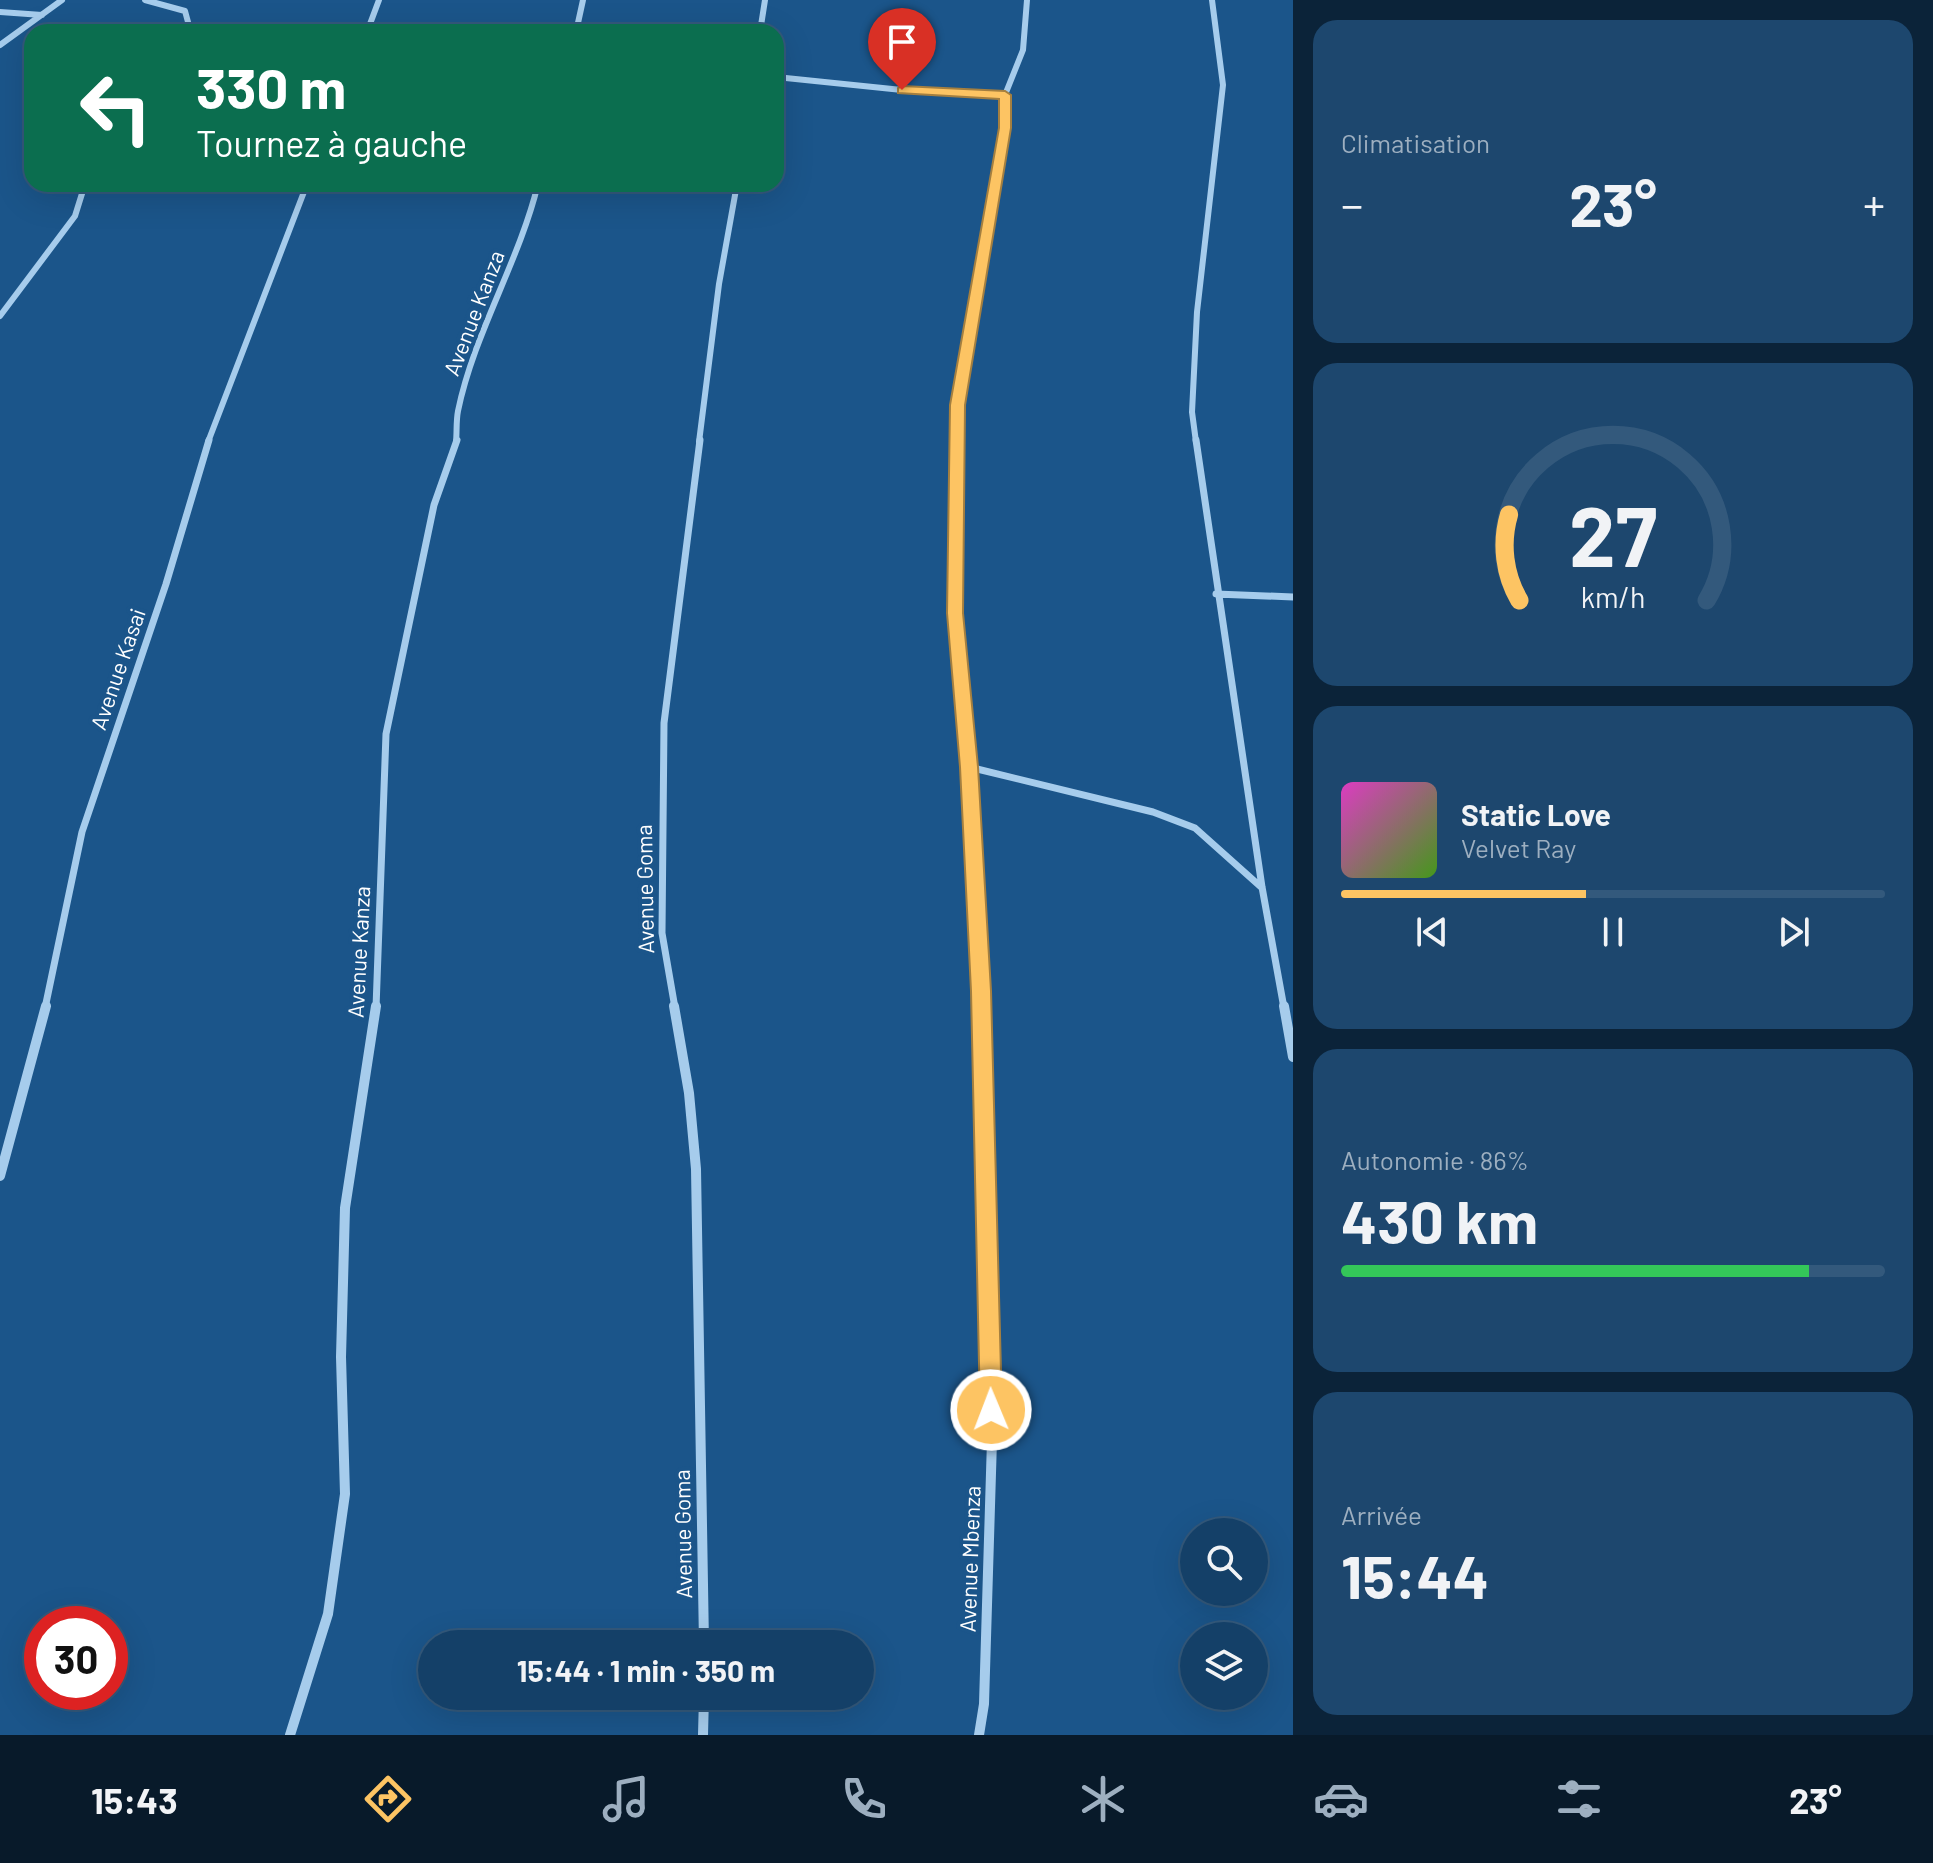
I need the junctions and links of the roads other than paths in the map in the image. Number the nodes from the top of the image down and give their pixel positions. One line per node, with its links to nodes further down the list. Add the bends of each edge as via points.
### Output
1 (62, 0): 9 (street)
2 (145, 0): 11 (street, via 185,11)
3 (379, 0): 12 (street)
4 (583, 0): 13 (street)
5 (765, 0): 14 (street)
6 (1027, 0): 18 (street, Avenue Mbenza, via 1023,50)
7 (1212, 0): 24 (street, via 1223,85 1197,312 1192,412)
8 (0, 12): 9 (street)
9 (42, 15): 10 (street)
10 (29, 24)
11 (187, 24)
12 (370, 24)
13 (578, 24)
14 (761, 24)
15 (24, 28): 16 (street)
16 (0, 45)
17 (784, 78): 18 (street)
18 (1005, 95): 26 (street, Avenue Mbenza, via 1005,128 958,405 955,613)
19 (82, 192): 23 (street, via 75,216)
20 (304, 192): 29 (street, Avenue Kasai, via 215,419 82,832 58,960)
21 (536, 192): 32 (street, Avenue Kanza, via 465,383 457,440 434,505 386,734 378,993 345,1208 345,1494 328,1614)
22 (736, 192): 30 (street, Avenue Goma, via 719,284 664,723 662,933 696,1169)
23 (0, 316)
24 (1216, 594): 25 (street); 27 (street)
25 (1293, 597)
26 (969, 767): 27 (street, via 1153,812 1195,828); 34 (street, Avenue Mbenza, via 981,991 992,1440)
27 (1262, 887): 28 (street)
28 (1293, 1057)
29 (0, 1176)
30 (704, 1630)
31 (704, 1710): 33 (street)
32 (290, 1735)
33 (703, 1735)
34 (979, 1735)

